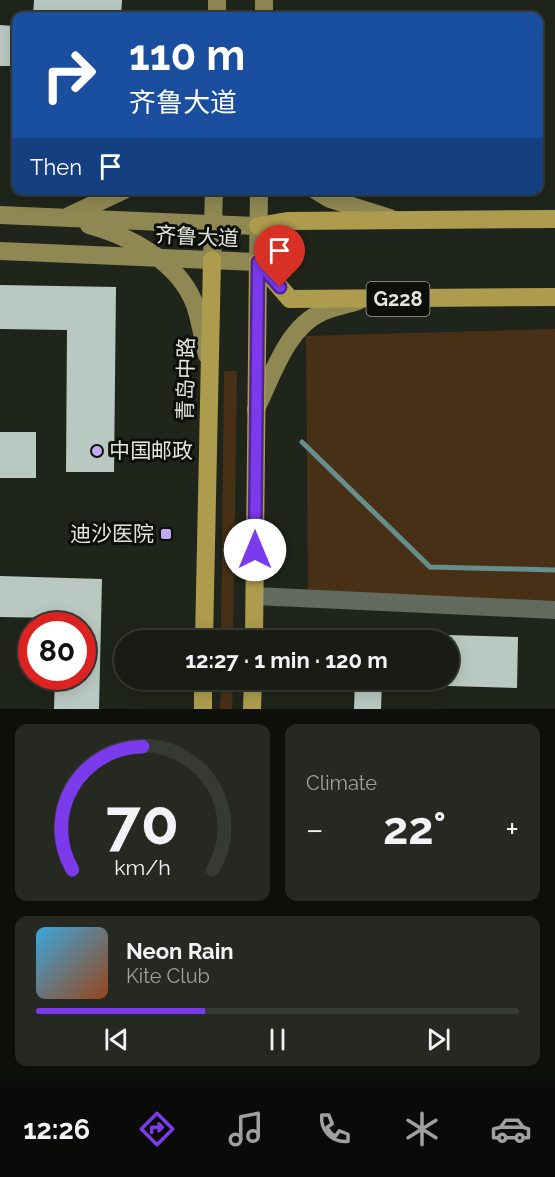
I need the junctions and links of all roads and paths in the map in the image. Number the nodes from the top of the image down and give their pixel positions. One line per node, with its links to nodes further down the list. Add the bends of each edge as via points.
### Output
1 (113, 195): 6 (main road)
2 (214, 195): 9 (main road, 青岛中路)
3 (259, 195): 10 (main road)
4 (323, 195): 8 (main road)
5 (0, 215): 6 (main road, 齐鲁大道)
6 (64, 218): 9 (main road, 齐鲁大道); 12 (main road, via 105,230 144,247)
7 (555, 219): 8 (highway, 齐鲁大道)
8 (400, 222): 10 (highway, 齐鲁大道, via 287,221)
9 (213, 224): 10 (main road, 齐鲁大道); 13 (main road, 青岛中路)
10 (258, 226): 14 (main road)
11 (0, 251): 12 (main road, 齐鲁大道)
12 (156, 258): 13 (main road, 齐鲁大道); 17 (main road, via 172,271 194,303)
13 (212, 260): 14 (main road, 齐鲁大道); 17 (highway, 青岛中路)
14 (258, 262): 16 (highway, 齐鲁大道 / G228, via 290,299); 18 (highway)
15 (555, 297): 16 (highway, 齐鲁大道 / G228)
16 (361, 300): 18 (main road, via 320,313 298,331)
17 (208, 360): 21 (highway, 青岛中路)
18 (256, 409): 19 (highway)
19 (255, 596): 20 (street); 22 (highway)
20 (555, 610)
21 (204, 630)
22 (254, 630)
23 (203, 690): 25 (highway)
24 (253, 690): 26 (highway)
25 (203, 709)
26 (252, 709)

